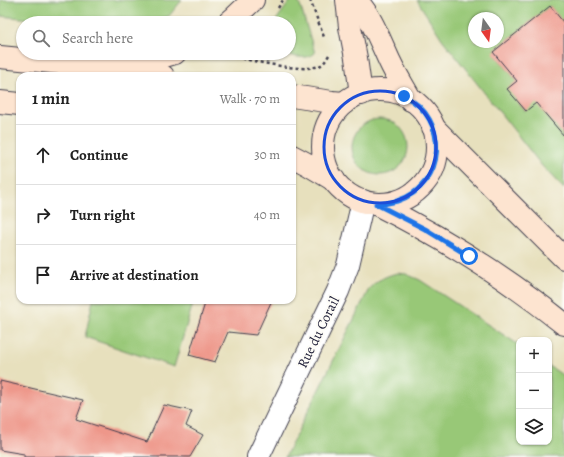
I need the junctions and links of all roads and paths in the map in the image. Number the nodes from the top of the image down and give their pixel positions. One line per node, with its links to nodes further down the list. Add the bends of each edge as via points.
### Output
1 (253, 0): 5 (main road)
2 (310, 0): 6 (path)
3 (347, 0): 18 (main road, via 356,58)
4 (356, 0): 19 (main road, via 370,20)
5 (237, 16)
6 (326, 41)
7 (328, 50): 13 (path, via 326,61 320,66 304,69)
8 (0, 57): 9 (main road)
9 (16, 59)
10 (31, 60): 14 (main road)
11 (151, 60): 14 (main road)
12 (251, 60): 13 (path)
13 (282, 66): 15 (path)
14 (113, 68): 16 (main road)
15 (281, 71)
16 (138, 72)
17 (296, 97): 18 (main road, via 332,102)
18 (353, 98): 19 (main road, via 378,90 395,93); 24 (main road, via 334,113 324,132 324,161)
19 (411, 100): 22 (main road, via 424,112)
20 (0, 102): 21 (main road)
21 (16, 104)
22 (433, 127): 25 (main road, via 436,155 426,181 404,198 390,203); 26 (main road)
23 (296, 158): 24 (main road)
24 (334, 180): 25 (main road, via 346,193)
25 (369, 202): 27 (main road, via 425,229 469,256); 28 (street, Rue du Corail, via 338,290)
26 (564, 258)
27 (564, 324)
28 (258, 457)

